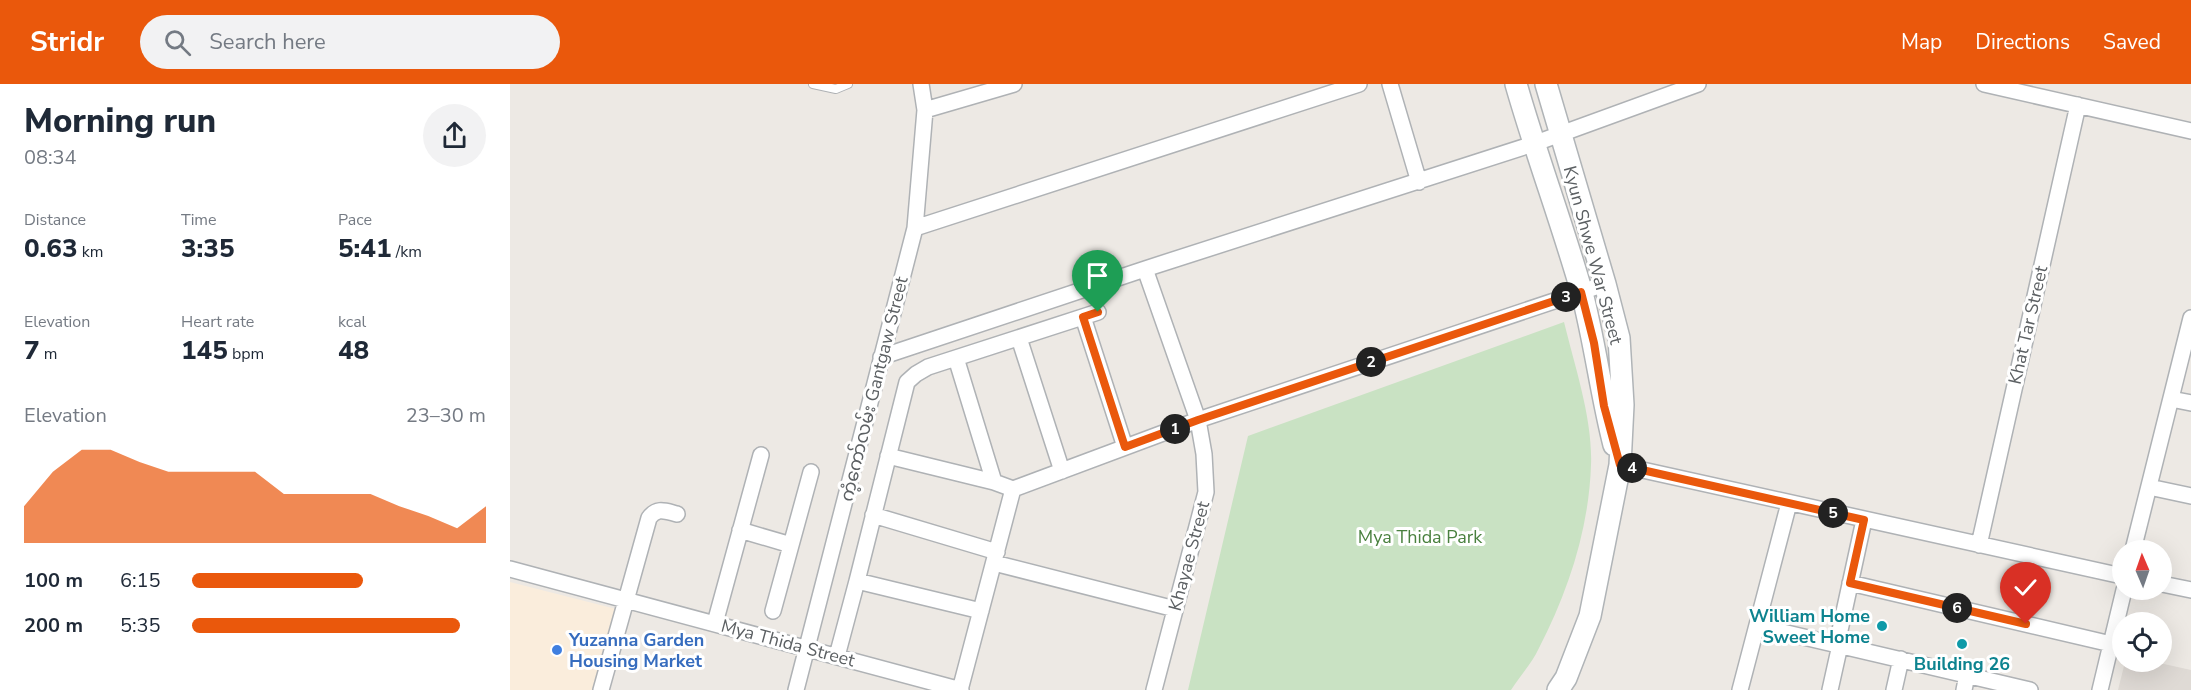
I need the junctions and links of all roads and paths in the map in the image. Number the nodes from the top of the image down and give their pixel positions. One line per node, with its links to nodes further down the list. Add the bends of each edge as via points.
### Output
1 (813, 84): 2 (lane, via 836,89)
2 (848, 84)
3 (921, 84): 12 (street, ကံ့ကော်လမ်း Gantgaw Street)
4 (1014, 84): 12 (street)
5 (1359, 84): 17 (street)
6 (1390, 84): 16 (street)
7 (1516, 84): 15 (street, Kyun Shwe War Street)
8 (1546, 84): 14 (street, Kyun Shwe War Street)
9 (1698, 84): 14 (street)
10 (1984, 84): 11 (street)
11 (2078, 105): 13 (street); 47 (street, Khat Tar Street)
12 (925, 110): 17 (street, ကံ့ကော်လမ်း Gantgaw Street)
13 (2191, 131)
14 (1560, 134): 15 (street); 19 (street, Kyun Shwe War Street)
15 (1533, 144): 16 (street); 20 (street, Kyun Shwe War Street)
16 (1419, 182): 18 (street)
17 (915, 228): 25 (street, ကံ့ကော်လမ်း Gantgaw Street)
18 (1145, 269): 25 (street); 29 (street, Khayae Street)
19 (1605, 284): 20 (street); 33 (street, Kyun Shwe War Street, via 1619,338 1623,405)
20 (1581, 292): 29 (street); 33 (street, Kyun Shwe War Street)
21 (1098, 312): 22 (street)
22 (1083, 317): 24 (street); 30 (street)
23 (2191, 318): 27 (street)
24 (1019, 338): 26 (street); 34 (street)
25 (882, 357): 64 (street, ကံ့ကော်လမ်း Gantgaw Street)
26 (956, 358): 32 (street, via 928,367 907,382); 36 (street)
27 (2171, 399): 28 (street); 37 (street)
28 (2191, 403)
29 (1198, 420): 30 (street); 57 (street, Khayae Street, via 1206,492)
30 (1125, 447): 34 (street)
31 (761, 455): 44 (street)
32 (888, 456): 36 (street); 42 (street)
33 (1620, 465): 40 (street); 72 (street, via 1590,616)
34 (1062, 471): 38 (street)
35 (811, 472): 46 (street)
36 (994, 482): 38 (street)
37 (2149, 487): 39 (street); 45 (street)
38 (1014, 489): 48 (street)
39 (2191, 496)
40 (1790, 503): 43 (street); 61 (street)
41 (677, 514): 55 (street, via 659,510 650,518)
42 (873, 515): 48 (street); 51 (street)
43 (1864, 520): 47 (street); 52 (street)
44 (740, 530): 46 (street); 60 (street)
45 (2136, 540)
46 (791, 545): 58 (street)
47 (1979, 545): 50 (street)
48 (995, 558): 57 (street); 59 (street)
49 (510, 569): 55 (street, Mya Thida Street)
50 (2112, 574)
51 (857, 582): 59 (street); 65 (street)
52 (1852, 584): 62 (street); 63 (street)
53 (2172, 586): 54 (street)
54 (2191, 590)
55 (625, 600): 60 (street, Mya Thida Street); 68 (street)
56 (2122, 600): 62 (street)
57 (1175, 609): 71 (street, Khayae Street)
58 (773, 611)
59 (981, 611): 70 (street)
60 (715, 623): 64 (street, Mya Thida Street)
61 (1757, 626): 63 (street); 73 (street)
62 (2111, 644): 78 (street)
63 (1838, 645): 66 (street); 74 (street)
64 (807, 648): 65 (street, Mya Thida Street); 69 (street, ကံ့ကော်လမ်း Gantgaw Street)
65 (837, 656): 70 (street, Mya Thida Street)
66 (1900, 663): 67 (street); 75 (street)
67 (1967, 675): 76 (street); 77 (street)
68 (601, 690)
69 (796, 690)
70 (960, 690)
71 (1154, 690)
72 (1558, 690)
73 (1740, 690)
74 (1830, 690)
75 (1894, 690)
76 (1964, 690)
77 (2030, 690)
78 (2100, 690)

